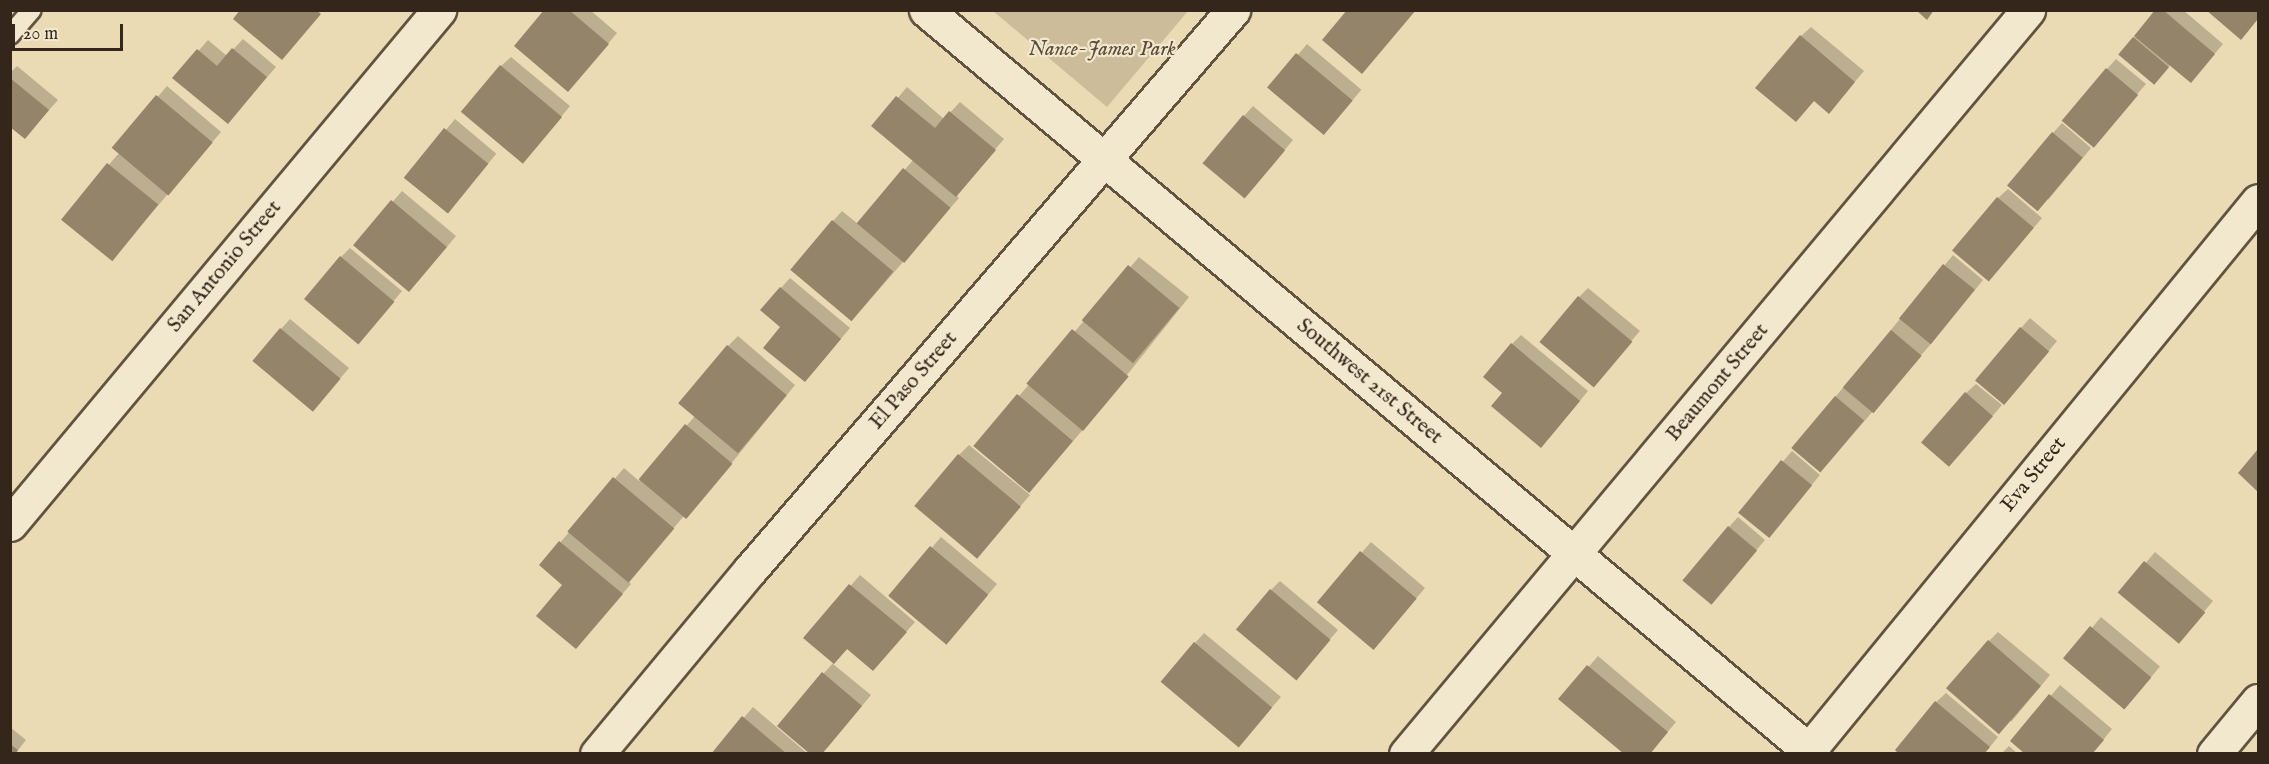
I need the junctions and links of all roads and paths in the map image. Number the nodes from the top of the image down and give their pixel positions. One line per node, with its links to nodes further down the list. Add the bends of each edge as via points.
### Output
1 (32, 10): 6 (lane)
2 (439, 10): 9 (street, San Antonio Street)
3 (926, 10): 7 (street, Southwest 21st Street)
4 (1233, 10): 7 (street, El Paso Street)
5 (2028, 10): 10 (street, Beaumont Street)
6 (10, 35)
7 (1106, 161): 10 (street, Southwest 21st Street); 13 (street, El Paso Street, via 750,570)
8 (2259, 201): 12 (street, Eva Street)
9 (10, 524)
10 (1574, 555): 12 (street, Southwest 21st Street); 14 (street, Beaumont Street)
11 (2259, 701): 15 (street)
12 (1811, 752)
13 (597, 753)
14 (1406, 753)
15 (2214, 753)

